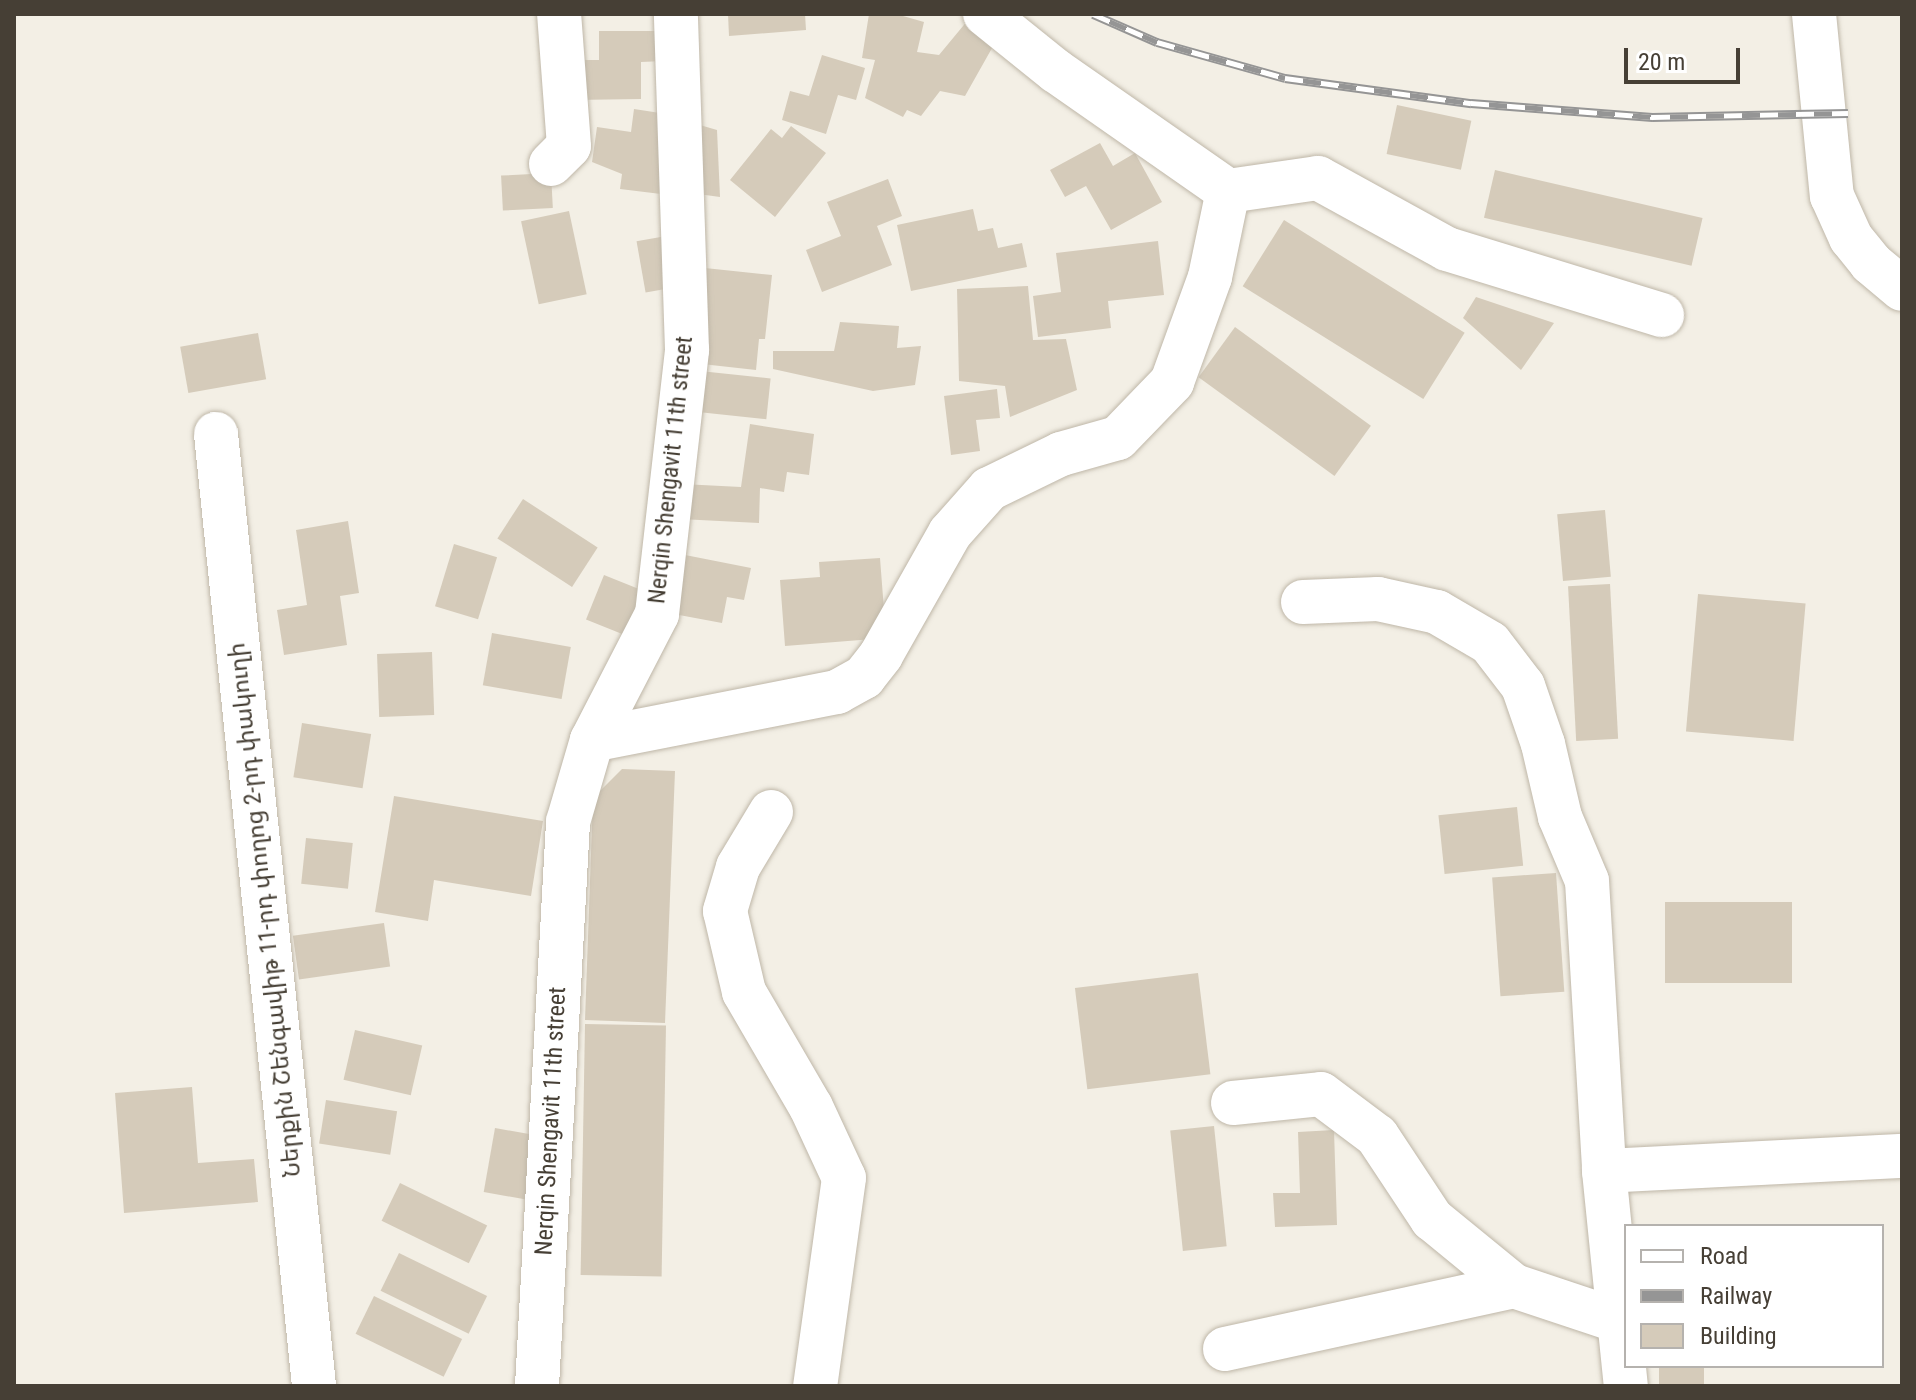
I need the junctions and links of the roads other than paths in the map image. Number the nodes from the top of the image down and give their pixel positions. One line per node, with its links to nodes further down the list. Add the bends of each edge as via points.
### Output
1 (559, 14): 5 (street, via 569,146)
2 (676, 14): 11 (street, Nerqin Shengavit 11th street, via 687,350 657,614)
3 (985, 14): 6 (street, via 1056,71)
4 (1814, 14): 7 (street, via 1832,196 1851,238)
5 (551, 164)
6 (1228, 191): 8 (street, via 1318,178 1447,249); 11 (street, via 1210,277 1172,382 1118,438 1061,454 989,489 950,533 864,677 837,692)
7 (1902, 289)
8 (1662, 315)
9 (216, 434): 20 (street, Ներքին Շենգավիթ 11-րդ փողոց 2-րդ փակուղի)
10 (1303, 602): 15 (street, via 1378,599 1437,612 1490,643 1523,686 1560,817 1587,881)
11 (592, 740): 21 (street, Nerqin Shengavit 11th street, via 568,822)
12 (771, 812): 22 (street, via 738,867 725,911 744,992 811,1107 844,1178)
13 (1233, 1103): 16 (street, via 1321,1094 1377,1136 1432,1219)
14 (1902, 1156): 15 (street)
15 (1604, 1171): 17 (street)
16 (1514, 1286): 17 (street); 18 (street)
17 (1619, 1321): 19 (street)
18 (1225, 1349)
19 (1624, 1367)
20 (314, 1386)
21 (537, 1386)
22 (815, 1386)

